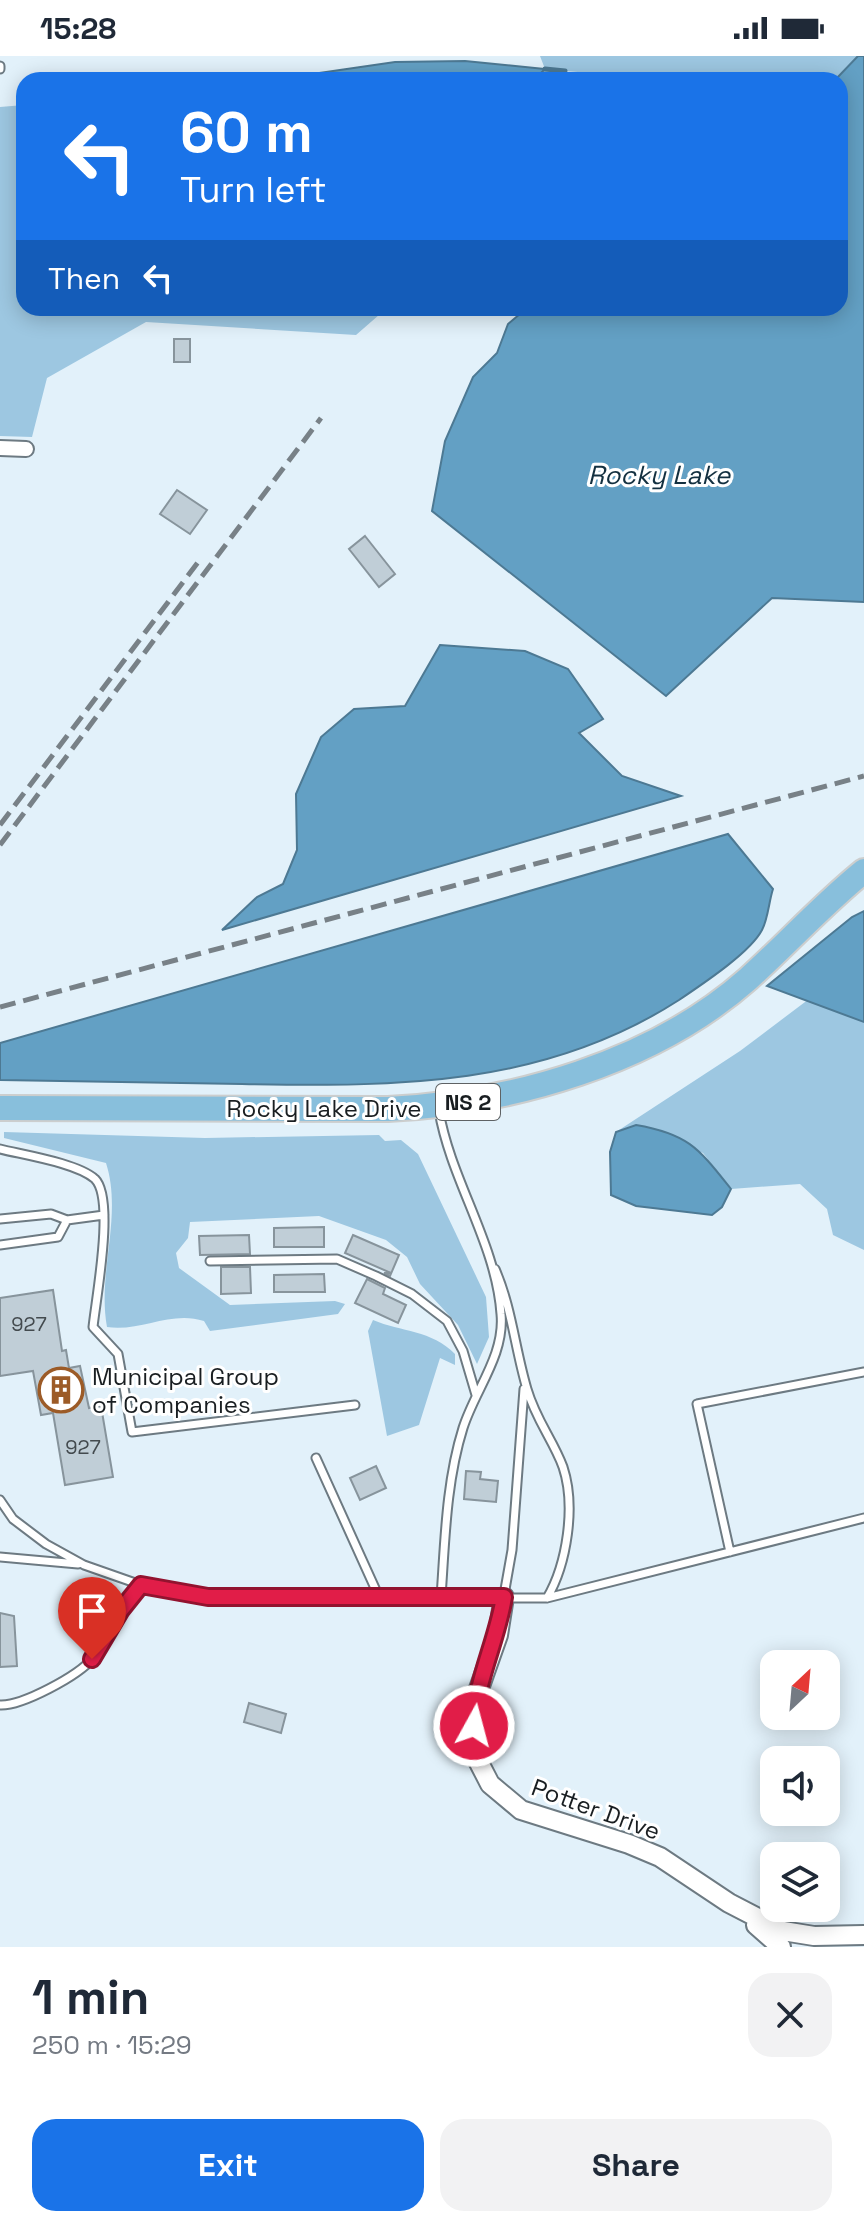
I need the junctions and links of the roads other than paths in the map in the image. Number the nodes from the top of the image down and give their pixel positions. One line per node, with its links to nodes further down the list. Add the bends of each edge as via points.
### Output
1 (0, 448): 2 (street)
2 (26, 449)
3 (864, 871): 4 (main road, Rocky Lake Drive / NS 2, via 747,979 666,1035 538,1086)
4 (439, 1107): 5 (main road, Rocky Lake Drive / NS 2); 11 (lane, via 445,1142)
5 (0, 1108)
6 (0, 1149): 7 (lane, via 93,1177 102,1189)
7 (104, 1215): 9 (lane); 16 (lane, via 93,1327 118,1354 132,1432)
8 (0, 1219): 9 (lane, via 51,1214)
9 (67, 1220): 10 (lane, via 58,1237)
10 (0, 1245)
11 (487, 1249): 14 (lane, via 511,1316); 15 (lane, via 502,1328)
12 (210, 1261): 15 (lane, via 337,1259 412,1294 447,1321)
13 (864, 1372): 20 (lane, via 697,1404)
14 (524, 1381): 26 (lane); 27 (lane, via 569,1492 560,1575)
15 (476, 1395): 25 (lane, via 454,1463)
16 (355, 1405)
17 (316, 1458): 24 (lane)
18 (0, 1500): 22 (lane, via 13,1519)
19 (864, 1518): 20 (lane)
20 (730, 1552): 27 (lane)
21 (0, 1557): 22 (lane)
22 (84, 1565): 23 (lane)
23 (141, 1585): 24 (lane, via 208,1597); 28 (lane, via 92,1659 53,1686 12,1705)
24 (379, 1597): 25 (lane)
25 (441, 1597): 26 (lane)
26 (504, 1597): 27 (lane); 29 (street, Potter Drive, via 498,1635 475,1700 474,1753 490,1784 521,1810 660,1857)
27 (547, 1598)
28 (0, 1705)
29 (729, 1903): 30 (street, Potter Drive, via 783,1931); 31 (street, Potter Drive)
30 (864, 1936): 32 (street)
31 (781, 1947)
32 (844, 1947)

